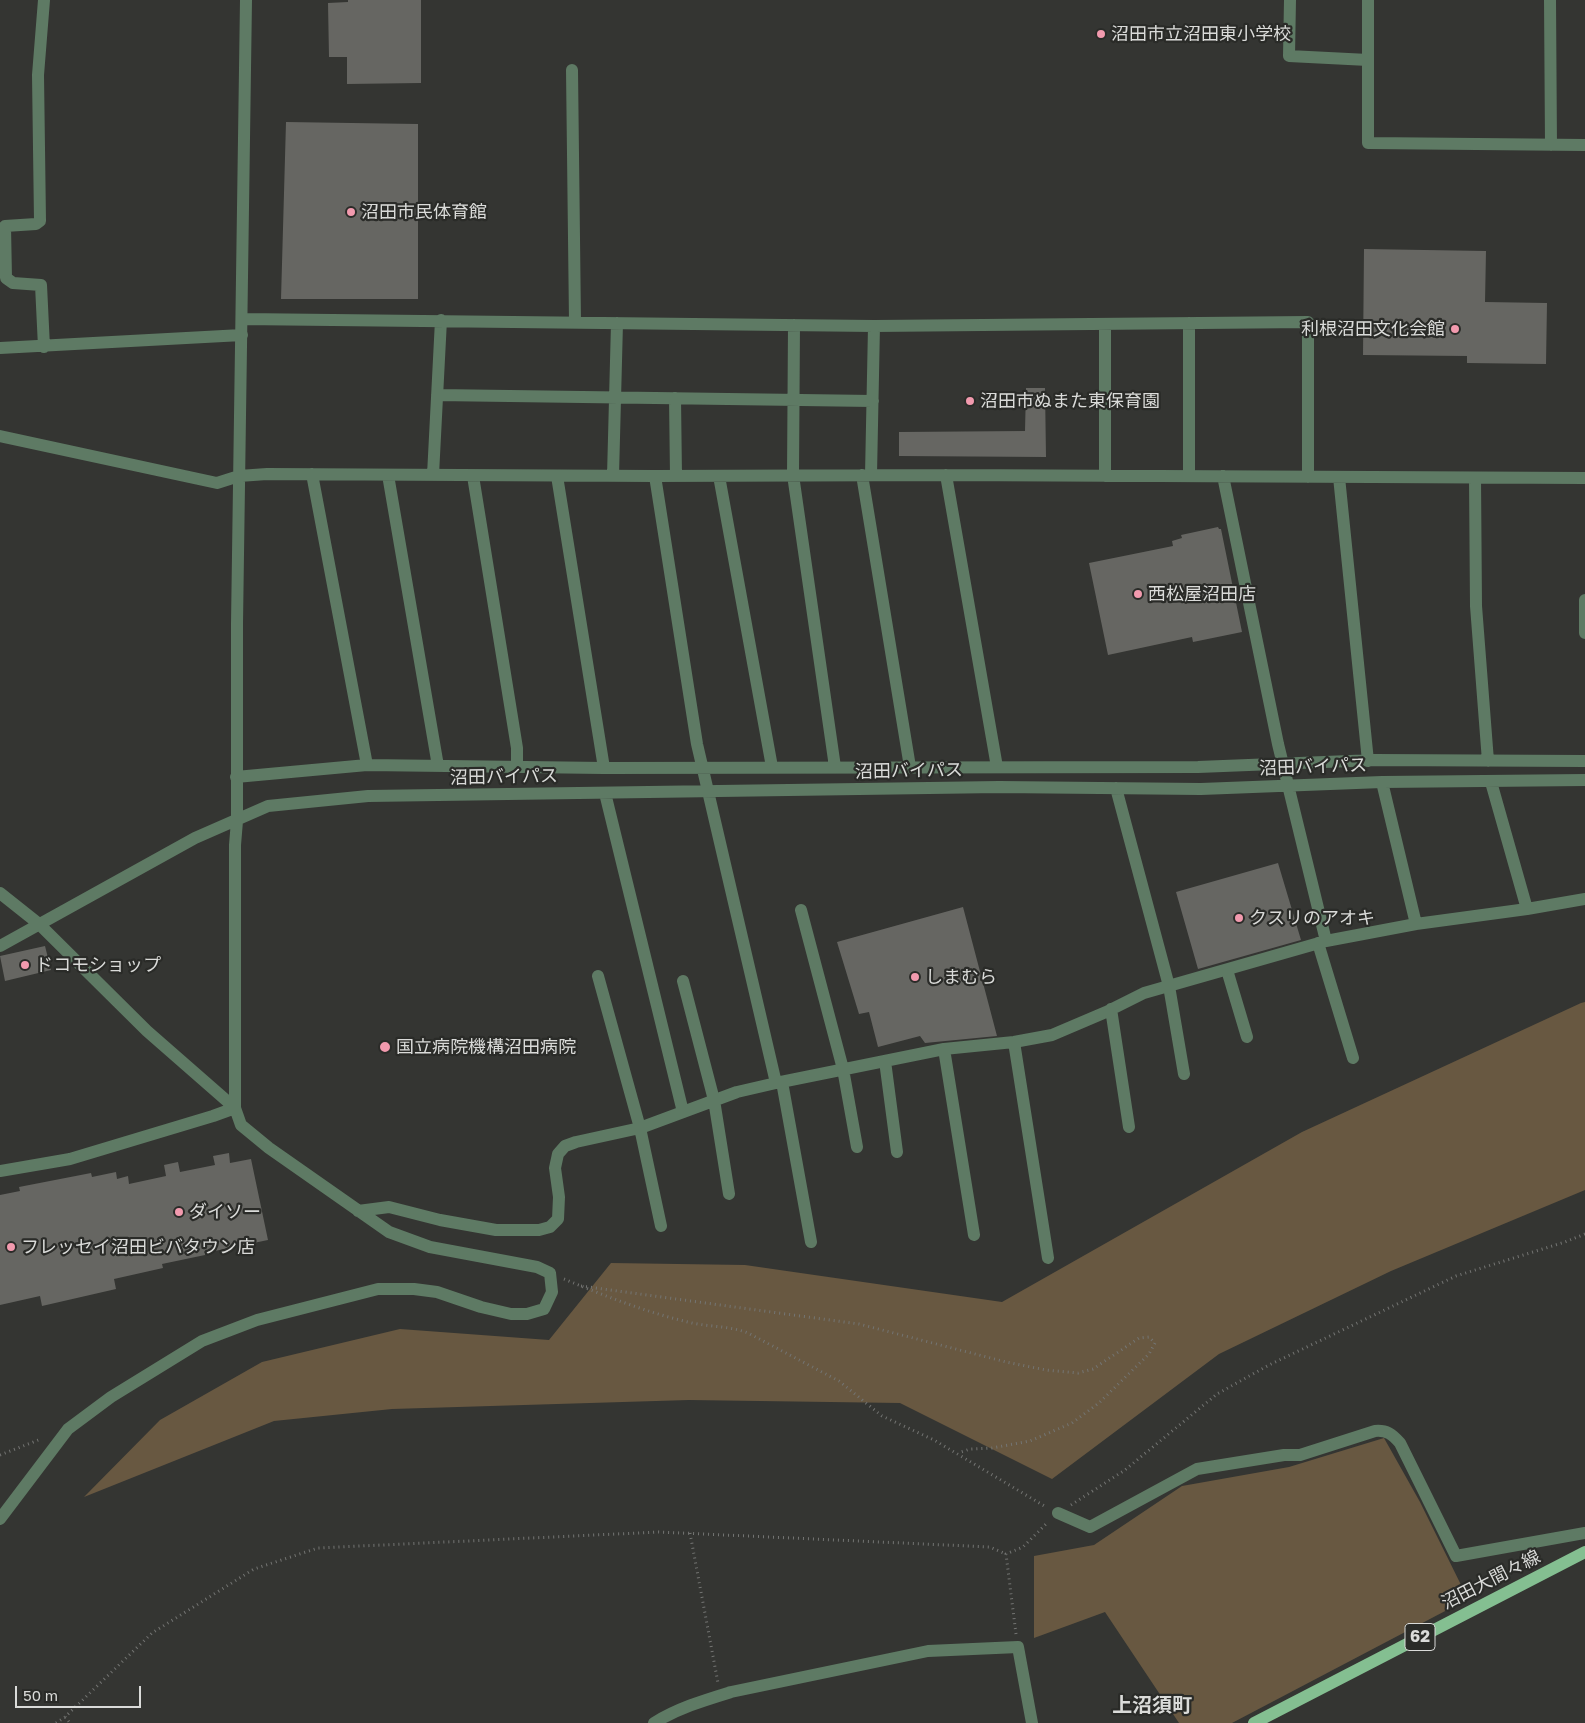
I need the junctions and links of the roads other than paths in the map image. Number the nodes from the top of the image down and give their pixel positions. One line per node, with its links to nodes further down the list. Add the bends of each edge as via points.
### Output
1 (44, 0): 19 (street, via 38,75 40,221 5,226 6,278 13,283 41,285)
2 (246, 0): 10 (street)
3 (1290, 0): 6 (street, via 1289,56)
4 (1368, 0): 6 (street)
5 (1550, 0): 8 (street)
6 (1368, 60): 8 (street, via 1368,143)
7 (572, 70): 12 (street)
8 (1551, 144): 9 (street)
9 (1585, 145)
10 (242, 319): 11 (street); 18 (street)
11 (441, 320): 12 (street); 21 (street)
12 (575, 322): 13 (street)
13 (617, 323): 16 (street); 22 (street)
14 (1189, 323): 15 (street); 41 (street); 43 (street, via 1308,322)
15 (1105, 324): 17 (street); 40 (street)
16 (794, 325): 17 (street); 24 (street)
17 (874, 326): 25 (street)
18 (242, 335): 19 (street); 33 (street)
19 (44, 347): 20 (street)
20 (0, 348)
21 (437, 395): 22 (street); 29 (street)
22 (615, 398): 23 (street); 36 (street)
23 (676, 398): 24 (street); 38 (street)
24 (794, 399): 25 (street); 30 (street)
25 (873, 401): 31 (street)
26 (0, 436): 33 (street, via 217,483)
27 (312, 474): 28 (street); 33 (street); 53 (street)
28 (388, 475): 29 (street); 54 (street)
29 (434, 475): 34 (street)
30 (793, 475): 31 (street); 39 (street); 56 (street)
31 (867, 475): 32 (street); 57 (street)
32 (946, 475): 40 (street); 58 (street)
33 (239, 476): 62 (street)
34 (472, 476): 35 (street); 55 (street, via 517,748)
35 (558, 476): 36 (street); 59 (street)
36 (613, 476): 37 (street)
37 (655, 476): 38 (street); 60 (street)
38 (676, 476): 39 (street)
39 (719, 476): 61 (street)
40 (1105, 476): 41 (street)
41 (1189, 476): 42 (street)
42 (1223, 476): 43 (street); 52 (street)
43 (1308, 477): 44 (street)
44 (1339, 477): 45 (street); 49 (street)
45 (1475, 478): 46 (street); 50 (street, via 1476,606)
46 (1585, 478)
47 (1585, 600): 48 (street)
48 (1585, 632)
49 (1368, 761): 50 (street, 沼田バイパス); 52 (street, 沼田バイパス)
50 (1488, 761): 51 (street, 沼田バイパス)
51 (1585, 761)
52 (1282, 764): 58 (street, 沼田バイパス); 66 (street)
53 (367, 765): 54 (street, 沼田バイパス); 62 (street, 沼田バイパス)
54 (438, 766): 55 (street, 沼田バイパス)
55 (517, 767): 59 (street, 沼田バイパス)
56 (836, 767): 57 (street, 沼田バイパス); 61 (street, 沼田バイパス)
57 (910, 767): 58 (street, 沼田バイパス)
58 (997, 767)
59 (604, 768): 60 (street, 沼田バイパス)
60 (702, 768): 61 (street, 沼田バイパス); 68 (street)
61 (772, 768)
62 (236, 777): 70 (street)
63 (1585, 780): 65 (street, 沼田バイパス)
64 (1382, 782): 65 (street, 沼田バイパス); 66 (street, 沼田バイパス); 76 (street)
65 (1491, 782): 74 (street)
66 (1288, 786): 67 (street, 沼田バイパス); 77 (street)
67 (1116, 788): 68 (street, 沼田バイパス); 82 (street)
68 (708, 792): 69 (street, 沼田バイパス); 91 (street)
69 (604, 793): 70 (street, 沼田バイパス, via 368,796 268,806); 94 (street)
70 (237, 821): 75 (street, 沼田バイパス, via 195,838); 93 (street)
71 (0, 893): 75 (street)
72 (1585, 899): 74 (street)
73 (801, 910): 89 (street)
74 (1527, 910): 76 (street)
75 (39, 924): 78 (street, 沼田バイパス); 93 (street, via 147,1031)
76 (1416, 924): 77 (street)
77 (1322, 942): 79 (street); 87 (street)
78 (0, 946)
79 (1227, 970): 82 (street); 84 (street)
80 (598, 976): 96 (street)
81 (683, 981): 92 (street)
82 (1168, 986): 83 (street); 90 (street)
83 (1111, 1009): 85 (street, via 1052,1035); 95 (street)
84 (1247, 1037)
85 (1014, 1042): 86 (street); 105 (street)
86 (944, 1049): 88 (street); 103 (street)
87 (1353, 1058)
88 (884, 1061): 89 (street); 98 (street)
89 (843, 1069): 91 (street); 97 (street)
90 (1184, 1074)
91 (779, 1082): 92 (street); 104 (street)
92 (714, 1100): 94 (street); 100 (street)
93 (234, 1108): 99 (street, via 70,1159); 101 (street, via 241,1125 248,1131)
94 (683, 1112): 96 (street)
95 (1129, 1127)
96 (640, 1128): 101 (street, via 565,1146 558,1154 555,1168 558,1219 550,1227 496,1230 389,1207); 102 (street)
97 (856, 1147)
98 (897, 1152)
99 (0, 1171)
100 (730, 1194)
101 (358, 1211): 107 (street, via 389,1232 430,1247 537,1267 550,1273 552,1292 544,1309 511,1314 437,1292 378,1289 257,1320 202,1342 111,1397 68,1429)
102 (661, 1226)
103 (974, 1235)
104 (811, 1242)
105 (1048, 1258)
106 (1058, 1514): 108 (street, via 1090,1527 1197,1469 1300,1455 1385,1430 1400,1442 1456,1556)
107 (0, 1519)
108 (1585, 1533)
109 (1585, 1552): 112 (main road, 沼田大間々線 / 62)
110 (654, 1723): 111 (street, via 668,1714 720,1695 928,1651 1018,1647)
111 (1032, 1723)
112 (1254, 1723)

